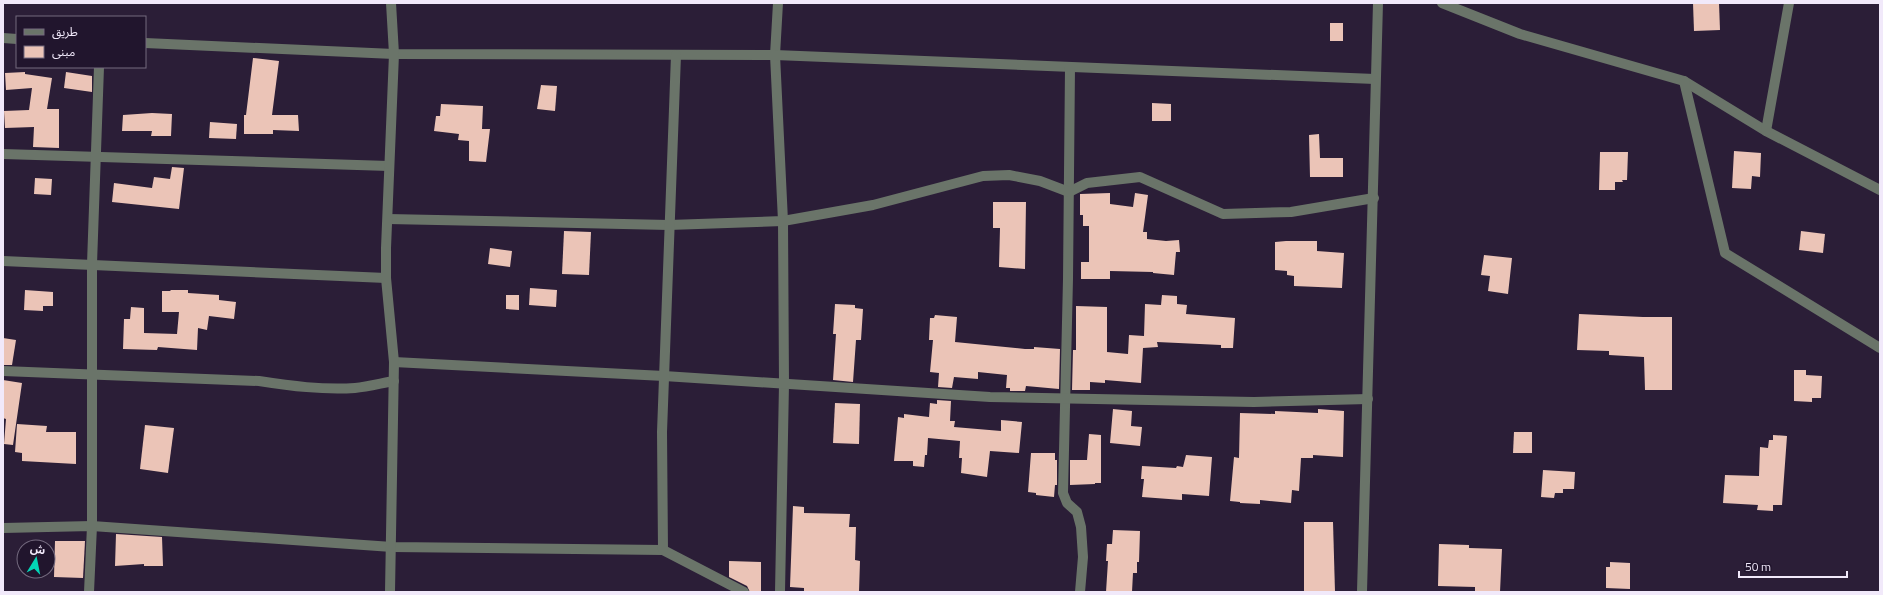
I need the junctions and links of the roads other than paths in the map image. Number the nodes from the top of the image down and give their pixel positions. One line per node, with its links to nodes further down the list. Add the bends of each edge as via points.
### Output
1 (391, 3): 9 (street)
2 (778, 3): 11 (street)
3 (1378, 3): 14 (street)
4 (1442, 3): 15 (street, via 1520,34)
5 (1789, 3): 16 (street)
6 (3, 38): 7 (street)
7 (16, 39)
8 (146, 43): 9 (street)
9 (394, 54): 10 (street); 19 (street)
10 (676, 55): 11 (street); 25 (street)
11 (775, 55): 12 (street); 24 (street)
12 (1070, 67): 14 (street); 21 (street)
13 (98, 68): 18 (street)
14 (1376, 78): 22 (street)
15 (1684, 81): 16 (street); 29 (street, via 1725,253)
16 (1766, 131): 20 (street)
17 (3, 154): 18 (street)
18 (96, 158): 19 (street); 27 (street)
19 (389, 166): 23 (street)
20 (1880, 190)
21 (1069, 192): 22 (street, via 1087,183 1140,177 1223,214 1290,212); 24 (street, via 1040,181 1009,175 983,176 873,205); 36 (street)
22 (1374, 198): 37 (street)
23 (388, 219): 25 (street); 28 (street)
24 (783, 221): 25 (street); 35 (street)
25 (669, 225): 33 (street)
26 (3, 261): 27 (street)
27 (92, 264): 28 (street); 32 (street)
28 (386, 278): 30 (street)
29 (1880, 348)
30 (394, 362): 33 (street); 34 (street)
31 (3, 371): 32 (street)
32 (92, 375): 34 (street, via 259,381 326,389 356,388); 38 (street)
33 (664, 376): 35 (street); 41 (street)
34 (394, 381): 40 (street)
35 (784, 384): 36 (street, via 990,397); 45 (street)
36 (1065, 399): 37 (street, via 1254,402); 46 (street, via 1063,493 1067,503 1077,512 1081,526 1083,557)
37 (1368, 399): 47 (street)
38 (92, 526): 39 (street); 40 (street); 42 (street)
39 (3, 528)
40 (392, 547): 41 (street); 43 (street)
41 (663, 550): 44 (street)
42 (89, 592)
43 (390, 592)
44 (744, 592)
45 (780, 592)
46 (1080, 592)
47 (1362, 592)

